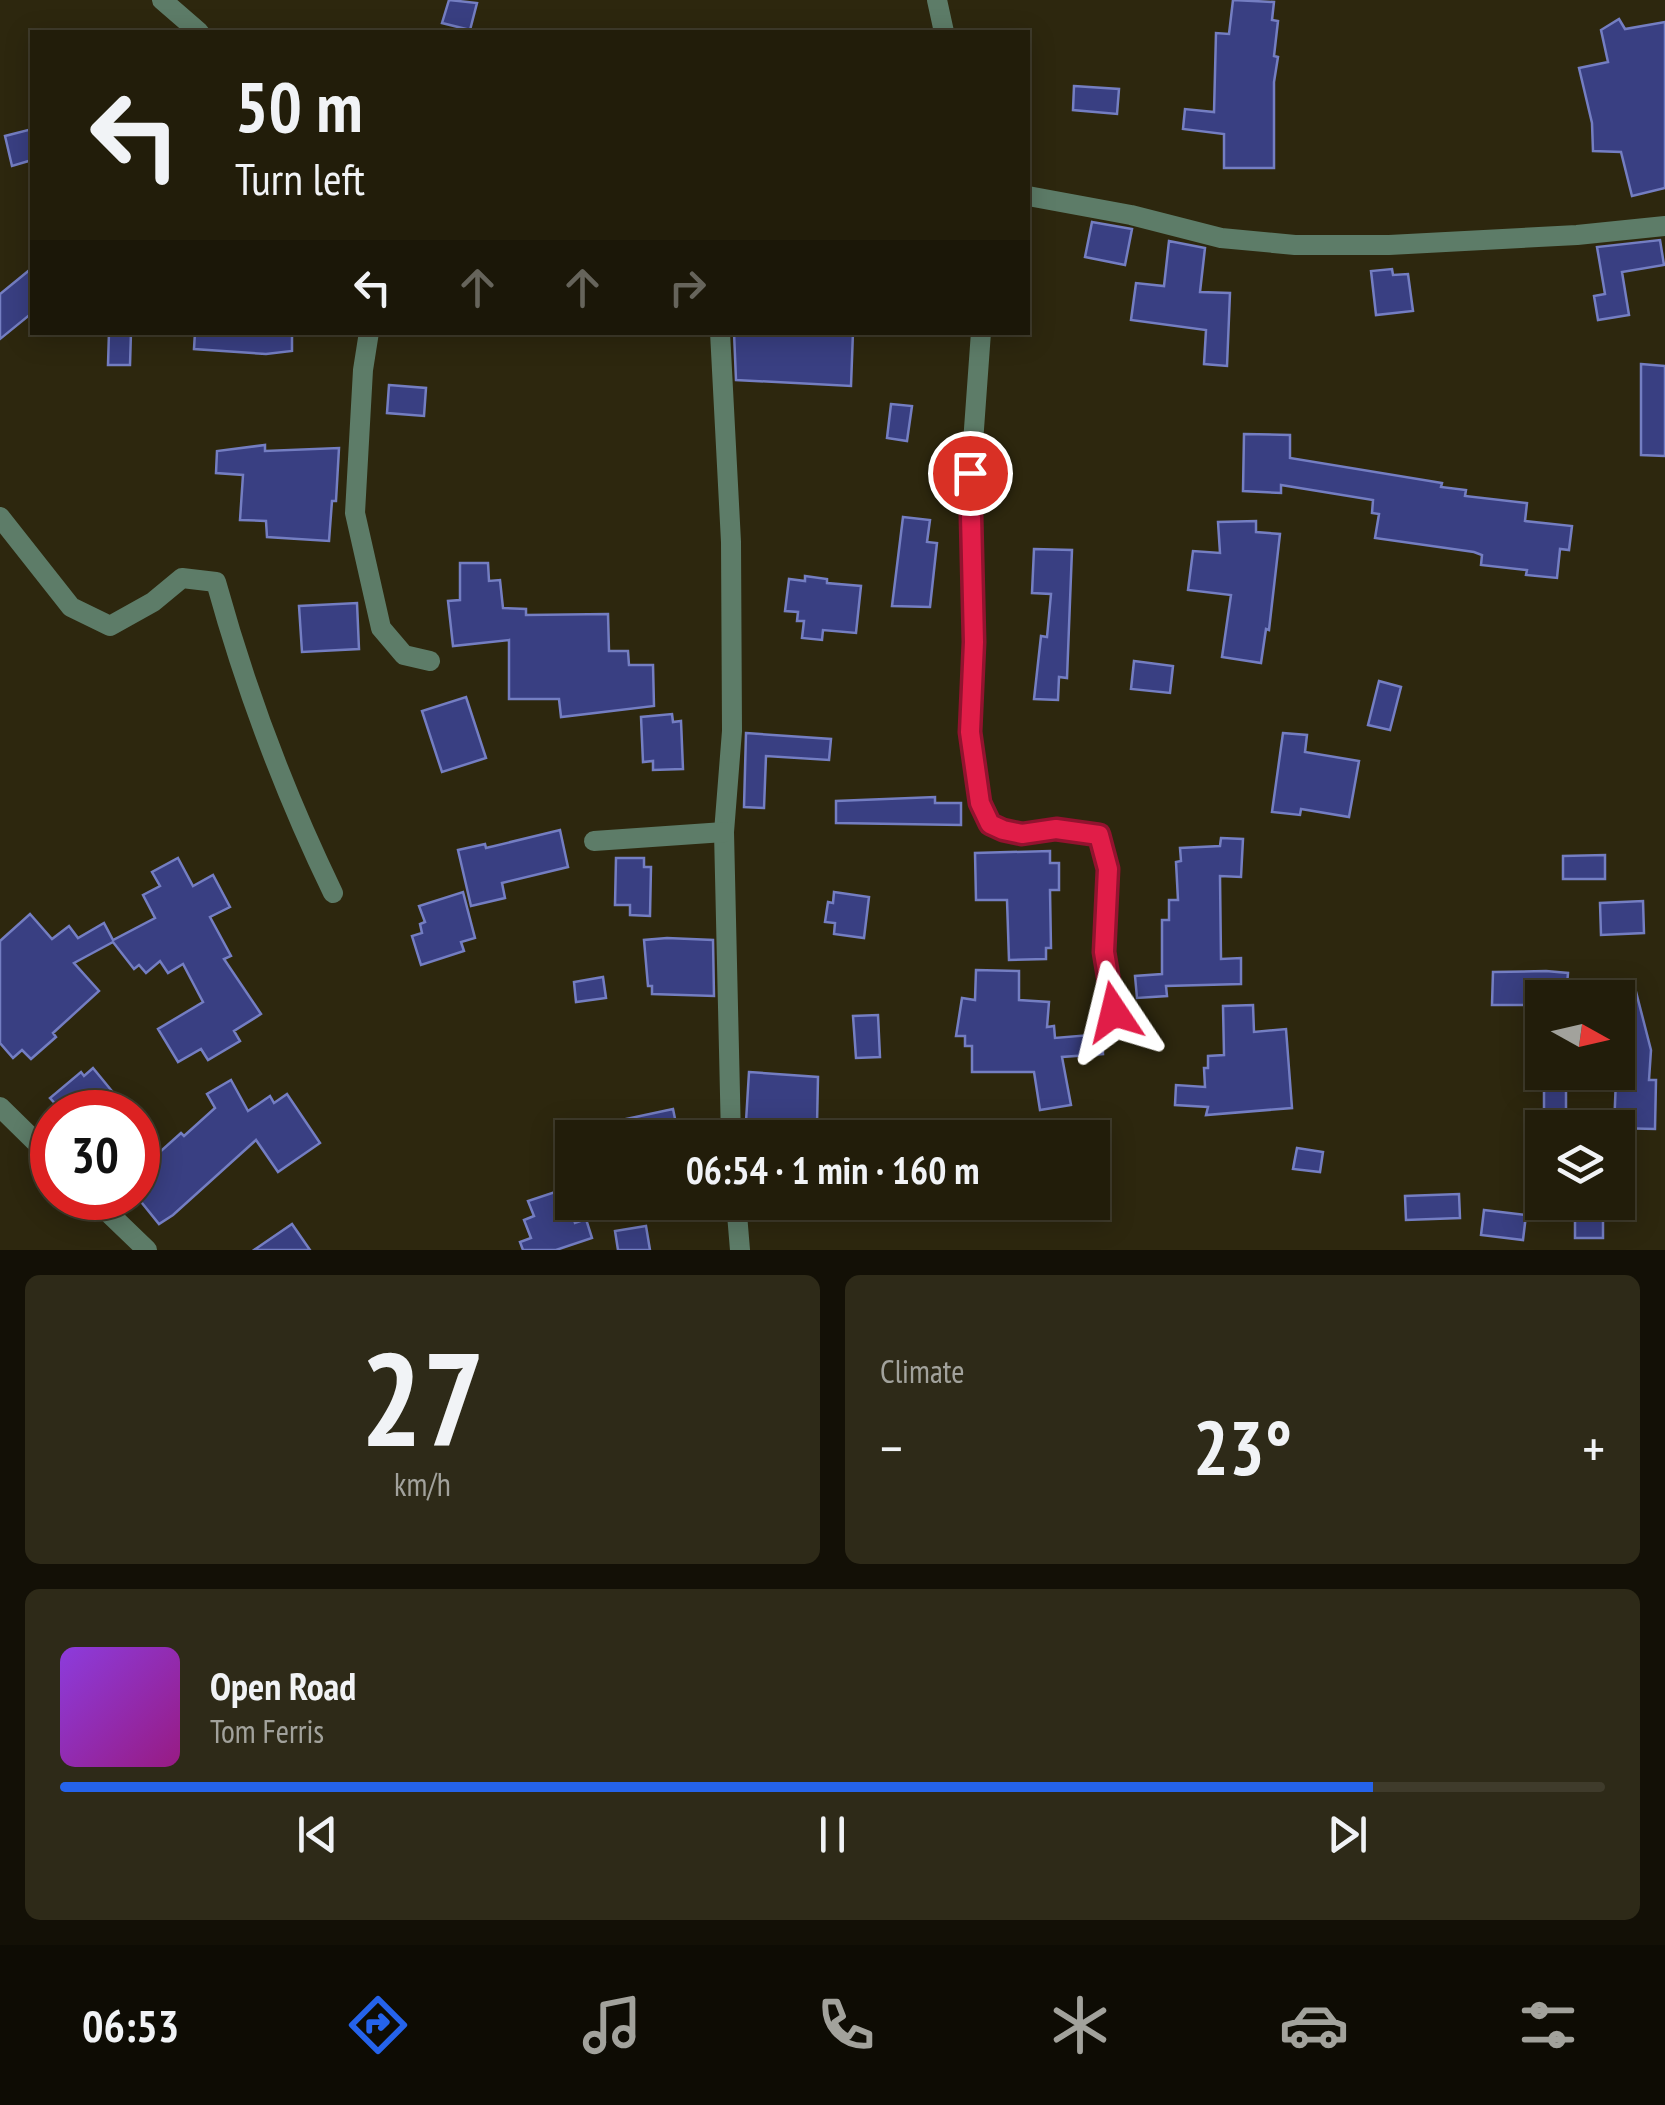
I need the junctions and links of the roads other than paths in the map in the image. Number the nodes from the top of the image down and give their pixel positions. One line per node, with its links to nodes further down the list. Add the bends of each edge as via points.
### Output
1 (162, 0): 3 (street)
2 (937, 0): 4 (street)
3 (197, 30)
4 (944, 30)
5 (1030, 196): 6 (street, via 1221,238 1295,245)
6 (1665, 226)
7 (369, 335): 11 (street, via 355,513 380,628 404,654)
8 (720, 335): 12 (street, via 731,542 732,731)
9 (981, 335): 15 (street, via 968,498 970,732 980,803 990,824 1003,830 1099,835 1108,869 1104,952)
10 (0, 517): 14 (street, via 71,607 110,626 182,578 216,582 283,776)
11 (430, 661)
12 (724, 832): 13 (street); 17 (street)
13 (594, 841)
14 (333, 893)
15 (1114, 1012)
16 (0, 1107): 18 (street)
17 (731, 1120)
18 (30, 1136)
19 (116, 1220): 21 (street)
20 (738, 1220): 22 (street)
21 (147, 1250)
22 (740, 1250)

